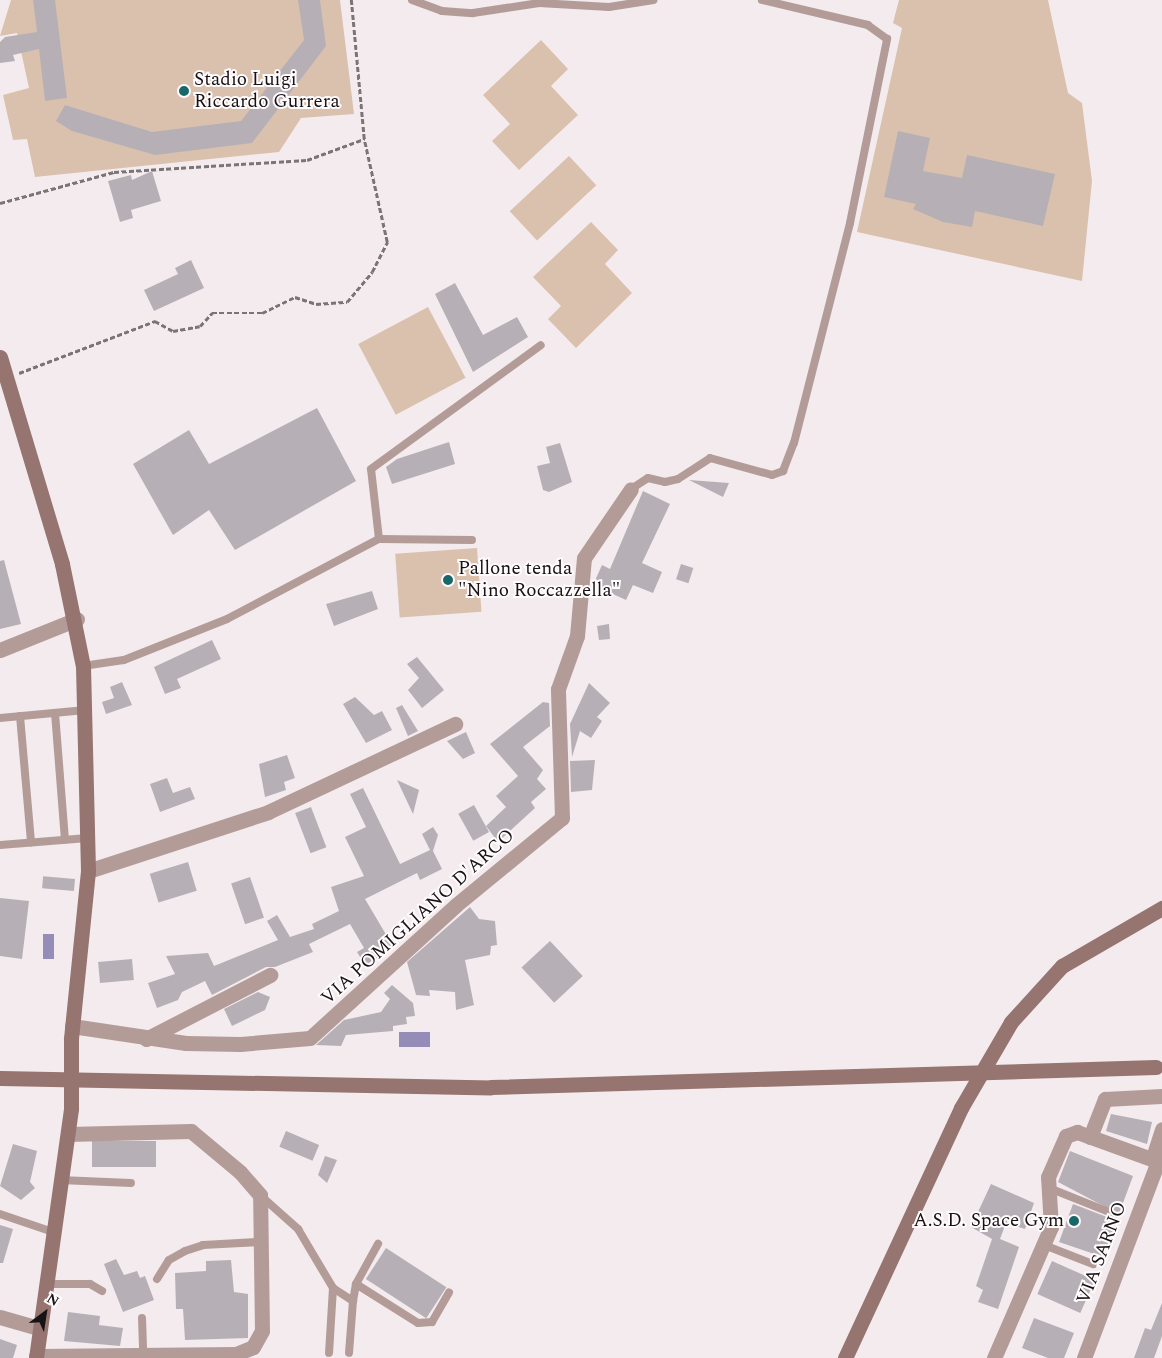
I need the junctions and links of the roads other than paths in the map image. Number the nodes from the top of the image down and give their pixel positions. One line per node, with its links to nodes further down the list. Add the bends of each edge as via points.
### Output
1 (412, 0): 2 (lane, via 442,12 473,13 539,3 610,7)
2 (653, 0)
3 (762, 0): 6 (lane, via 868,25 887,39 850,223 792,452 783,472 772,475 710,458 678,479 665,482 648,478)
4 (542, 345): 7 (lane, via 371,469)
5 (0, 359): 9 (street)
6 (631, 489): 25 (street, VIA POMIGLIANO D'ARCO, via 584,558 578,636 558,689 562,818 456,905 310,1038 240,1044)
7 (380, 539): 8 (lane); 11 (lane, via 227,619 124,660)
8 (472, 540)
9 (77, 618): 10 (street); 11 (street)
10 (0, 650)
11 (83, 666): 12 (street)
12 (86, 710): 13 (lane); 17 (street)
13 (55, 713): 14 (lane); 18 (lane)
14 (20, 716): 15 (lane); 19 (lane)
15 (0, 718)
16 (456, 724): 21 (street, via 268,812)
17 (88, 838): 18 (lane); 21 (street)
18 (64, 840): 19 (lane)
19 (31, 843): 20 (lane)
20 (0, 845)
21 (88, 871): 24 (street)
22 (1162, 908): 58 (street, via 1070,961 1011,1022 961,1108)
23 (270, 975): 25 (street)
24 (72, 1032): 25 (street, VIA POMIGLIANO D'ARCO); 30 (street, bridge)
25 (146, 1039)
26 (1159, 1067): 27 (street, bridge, via 491,1087)
27 (0, 1078)
28 (1162, 1096): 31 (street, via 1105,1099)
29 (1162, 1129): 32 (street, VIA SARNO)
30 (68, 1134): 33 (street); 36 (street, via 191,1131)
31 (1085, 1135): 32 (street); 35 (street, via 1072,1132 1062,1142 1048,1178)
32 (1158, 1158): 60 (street, VIA SARNO)
33 (60, 1180): 34 (lane); 39 (street)
34 (131, 1183)
35 (1049, 1188): 37 (lane); 42 (street, via 1052,1227)
36 (260, 1195): 40 (street); 47 (lane, via 298,1229)
37 (1109, 1212)
38 (0, 1214): 39 (lane)
39 (52, 1232): 45 (street)
40 (258, 1242): 44 (lane, via 203,1244 169,1260); 56 (street, via 262,1332 252,1347 236,1354)
41 (378, 1244): 46 (lane)
42 (1044, 1245): 43 (lane); 59 (street)
43 (1093, 1264)
44 (157, 1279)
45 (45, 1284): 48 (lane, via 90,1284); 53 (street)
46 (356, 1284): 49 (lane, via 418,1323 432,1322); 50 (lane)
47 (332, 1288): 50 (lane); 54 (lane)
48 (102, 1291)
49 (449, 1293)
50 (353, 1301): 55 (lane)
51 (0, 1317): 53 (street)
52 (142, 1318): 56 (lane)
53 (38, 1328): 57 (street)
54 (329, 1353)
55 (349, 1353)
56 (143, 1356): 57 (street)
57 (36, 1357)
58 (845, 1358)
59 (994, 1358)
60 (1084, 1358)

